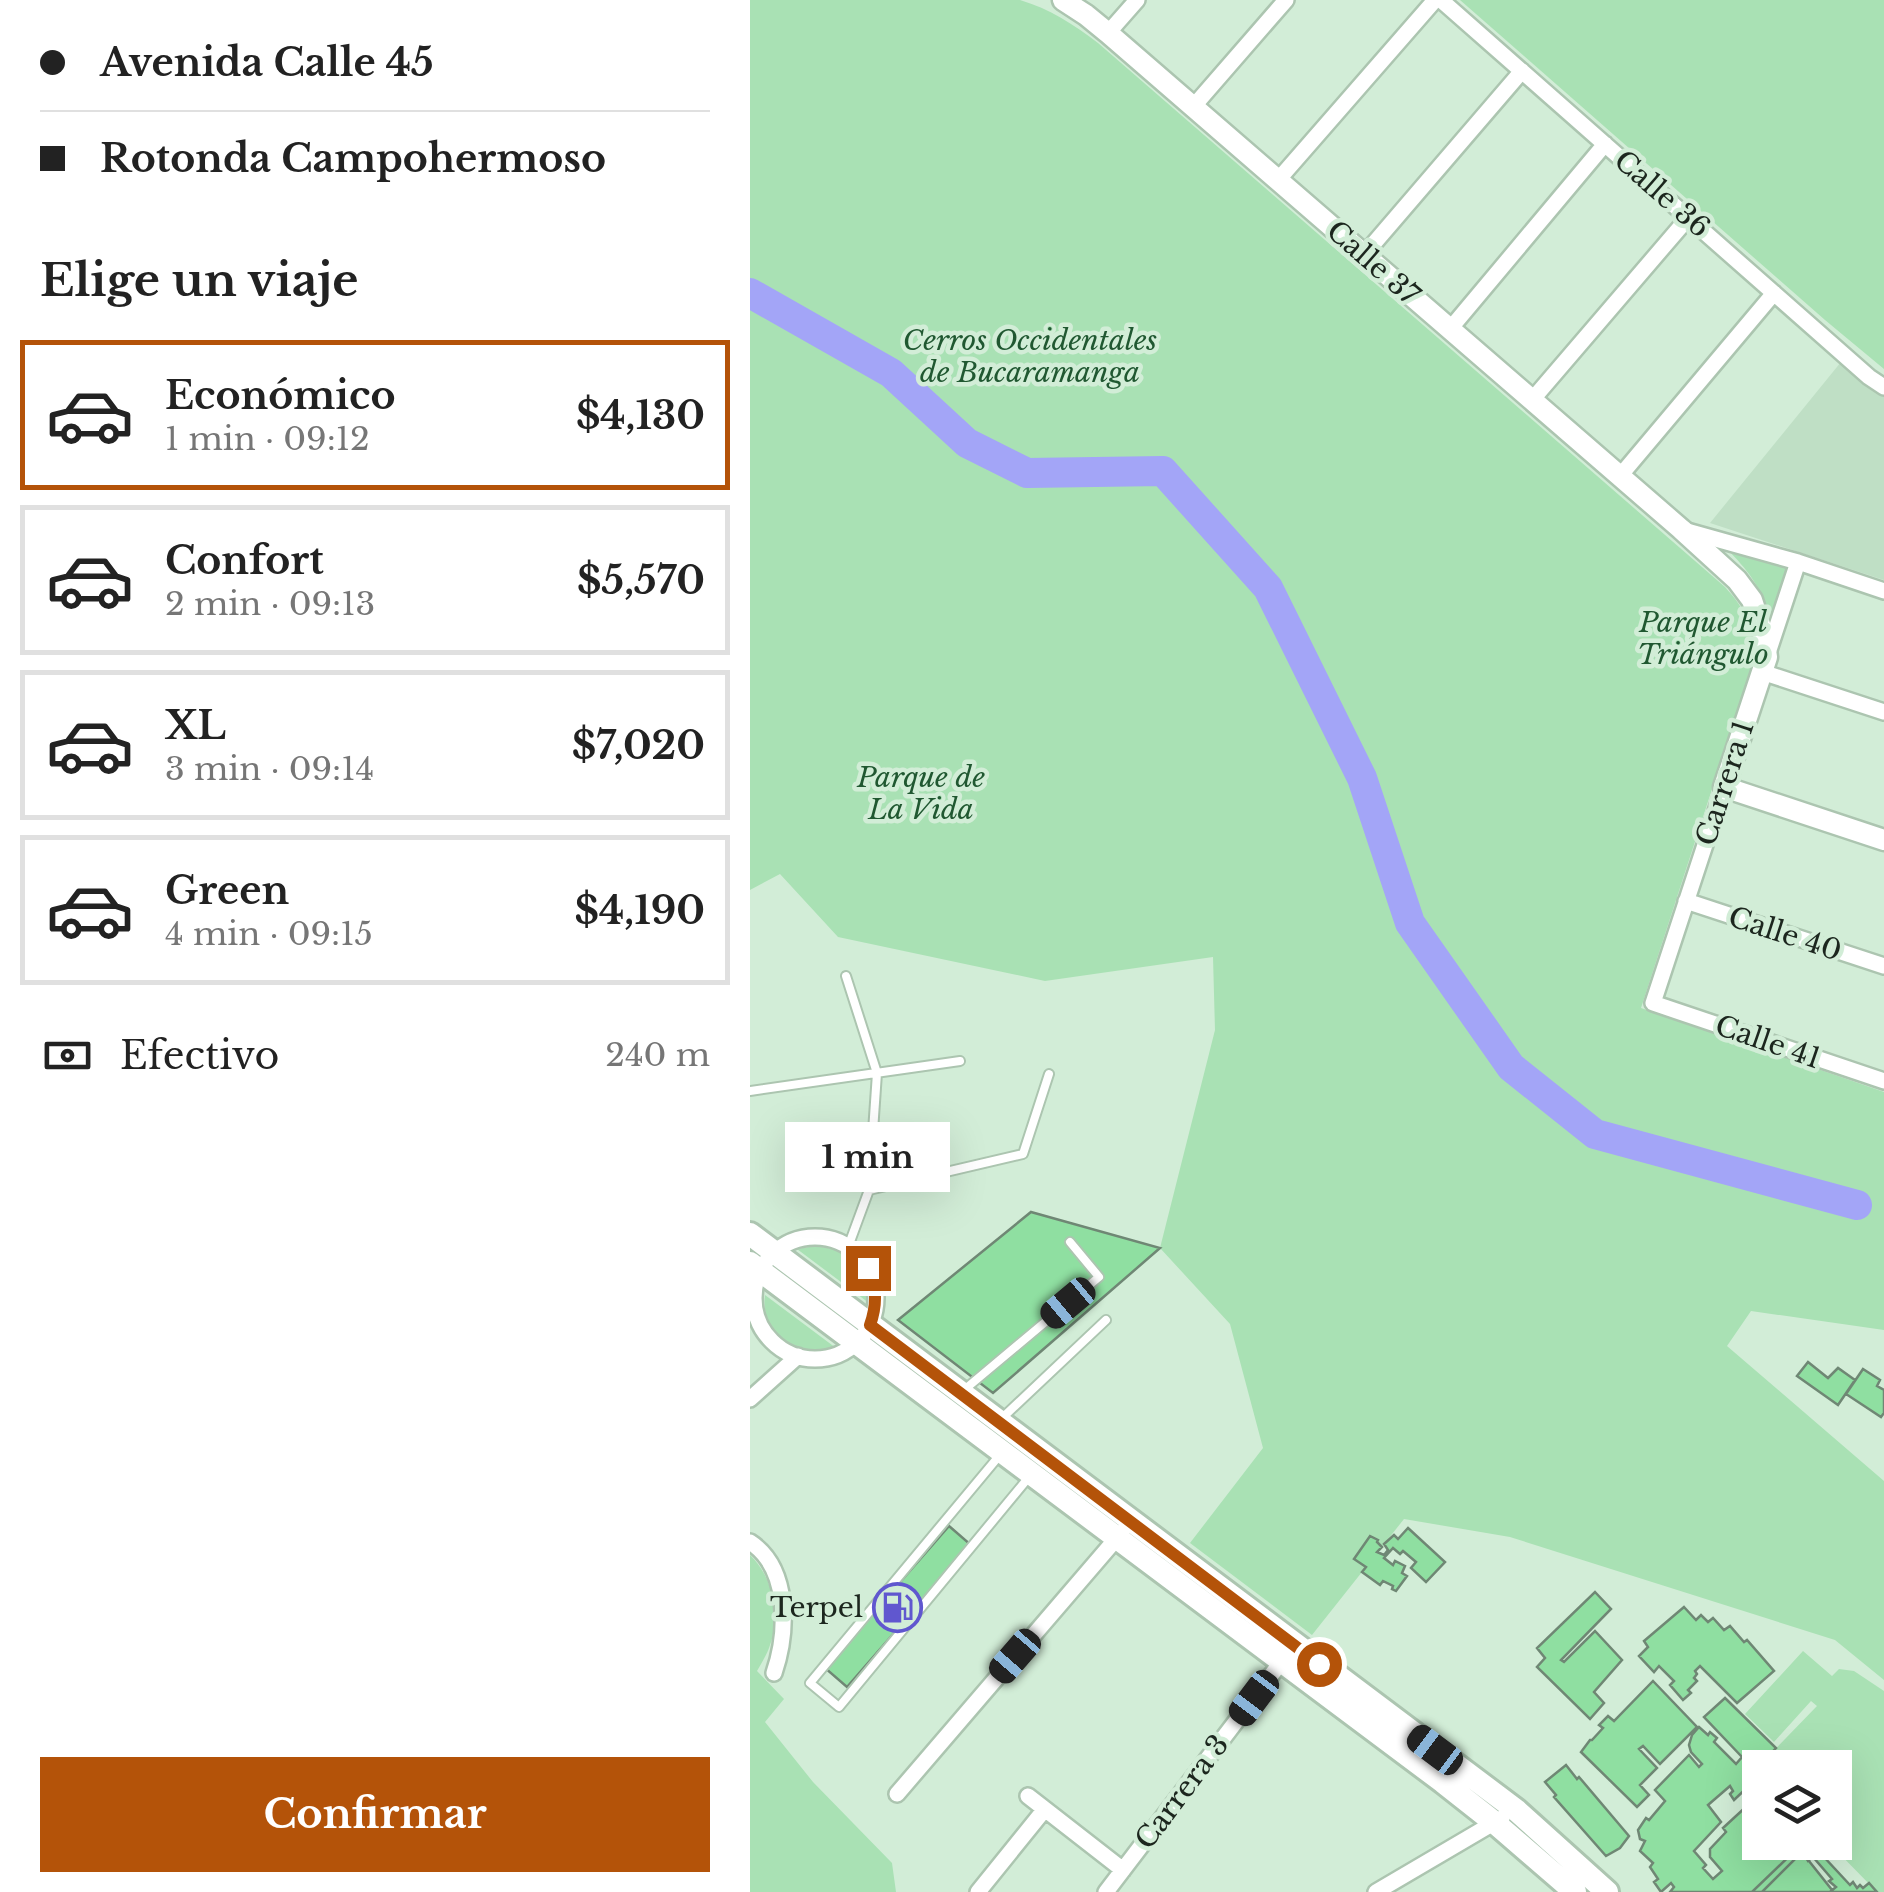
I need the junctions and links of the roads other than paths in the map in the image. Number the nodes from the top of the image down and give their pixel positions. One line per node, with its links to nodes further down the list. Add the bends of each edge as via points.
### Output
1 (1062, 0): 5 (street, Calle 37)
2 (1136, 0): 5 (street)
3 (1286, 0): 7 (street)
4 (1438, 0): 6 (street, Calle 36); 9 (street)
5 (1108, 33): 7 (street, Calle 37)
6 (1522, 71): 8 (street, Calle 36); 11 (street)
7 (1193, 107): 9 (street, Calle 37)
8 (1605, 144): 10 (street, Calle 36); 13 (street)
9 (1278, 180): 11 (street, Calle 37)
10 (1688, 218): 12 (street, Calle 36); 15 (street)
11 (1364, 255): 13 (street, Calle 37)
12 (1774, 293): 14 (street, Calle 36); 16 (street)
13 (1450, 329): 15 (street, Calle 37)
14 (1884, 387)
15 (1532, 400): 16 (street, Calle 37)
16 (1620, 476): 17 (street, Calle 37)
17 (1681, 530): 18 (street, Calle 37); 20 (street, Calle 37, via 1752,600)
18 (1798, 562): 19 (street, Calle 37); 20 (street, Carrera 1)
19 (1884, 591)
20 (1764, 664): 21 (street); 22 (street, Carrera 1)
21 (1884, 712)
22 (1724, 786): 23 (street); 24 (street, Carrera 1)
23 (1884, 840)
24 (1686, 901): 25 (street, Calle 40); 27 (street, Carrera 1)
25 (1884, 966)
26 (846, 976): 30 (lane)
27 (1652, 1003): 32 (street, Calle 41)
28 (960, 1061): 30 (lane)
29 (1884, 1062): 32 (street)
30 (877, 1073): 33 (lane); 34 (lane)
31 (1050, 1074): 34 (lane, via 1023,1154)
32 (1881, 1080)
33 (750, 1091)
34 (870, 1190): 37 (lane)
35 (750, 1234): 38 (main road)
36 (1070, 1242): 42 (lane, via 1099,1277)
37 (848, 1247): 38 (street, via 800,1239); 40 (street, via 874,1282 875,1312)
38 (762, 1262): 40 (main road); 41 (street, via 756,1314 772,1340)
39 (1106, 1320): 44 (lane)
40 (863, 1334): 41 (street, via 830,1357); 42 (main road); 45 (main road)
41 (798, 1356): 43 (street)
42 (960, 1393): 44 (main road)
43 (750, 1399)
44 (998, 1422): 47 (main road)
45 (1002, 1452): 46 (main road); 46 (lane, via 810,1683 839,1707)
46 (1031, 1474): 47 (main road)
47 (1124, 1530): 49 (main road); 51 (street)
48 (750, 1542): 50 (street, via 777,1574 783,1633)
49 (1288, 1653): 54 (main road); 55 (main road); 56 (street, Carrera 3)
50 (774, 1673)
51 (896, 1794)
52 (1028, 1796): 53 (street)
53 (1045, 1809): 56 (street); 57 (street)
54 (1516, 1810): 55 (street); 61 (main road)
55 (1495, 1823): 59 (street); 60 (main road)
56 (1123, 1870): 58 (street, Carrera 3)
57 (978, 1892)
58 (1106, 1892)
59 (1376, 1892)
60 (1575, 1892)
61 (1607, 1892)

